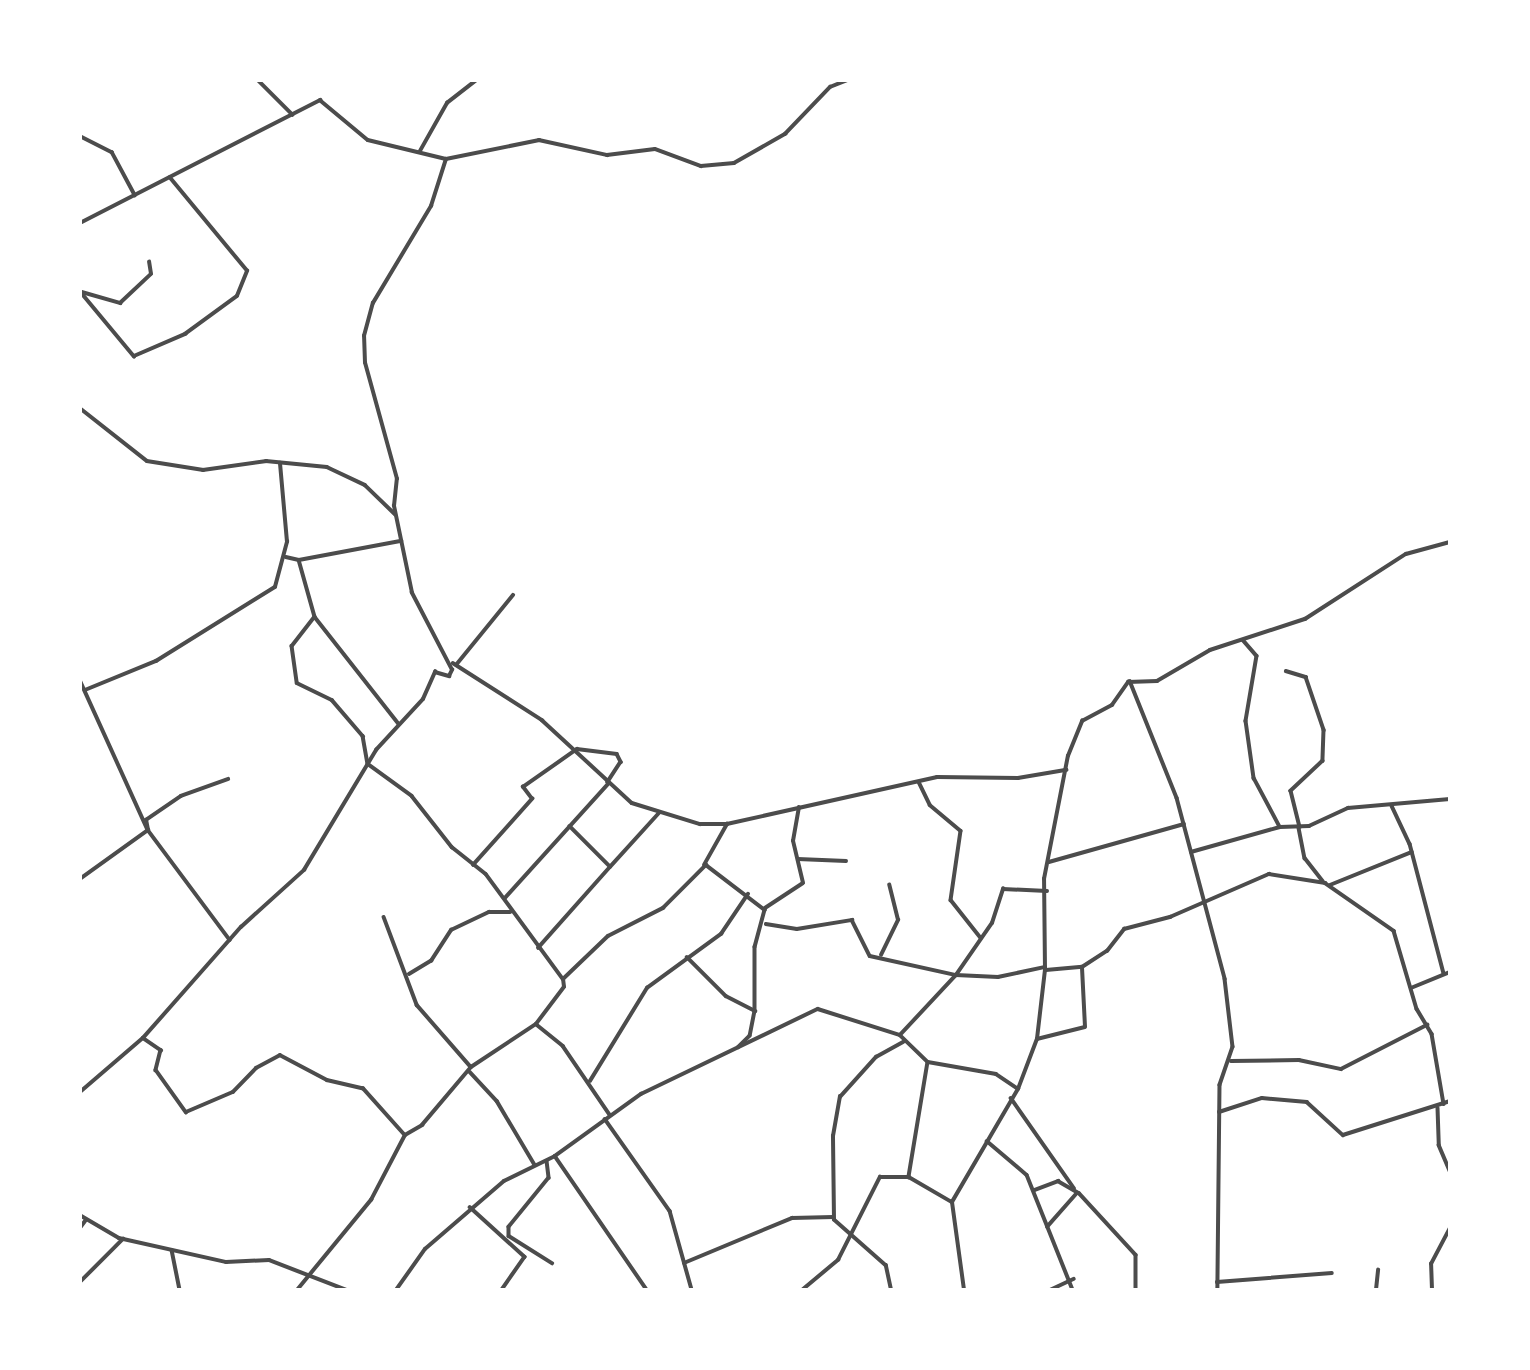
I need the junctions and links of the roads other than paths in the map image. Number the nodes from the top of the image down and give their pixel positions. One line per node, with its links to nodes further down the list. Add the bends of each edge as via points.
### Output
1 (258, 80): 4 (street)
2 (476, 80): 6 (street, via 447,103)
3 (846, 80): 7 (street, via 830,87 785,134 734,163 698,165 655,149 603,155 539,139)
4 (293, 115): 6 (street, via 325,101 368,140); 8 (street)
5 (80, 136): 9 (street, via 112,152)
6 (420, 152): 7 (street)
7 (446, 159): 15 (street, via 435,197 365,325 365,363 397,479)
8 (170, 178): 9 (street); 12 (street, via 247,271 237,296 185,334 134,356)
9 (135, 195): 10 (street)
10 (80, 223)
11 (149, 262): 12 (street, via 151,274 120,303)
12 (80, 291)
13 (80, 408): 14 (street, via 147,461 204,470)
14 (280, 462): 15 (street, via 338,471); 18 (street)
15 (397, 516): 16 (street)
16 (401, 541): 19 (street); 23 (street, via 416,605)
17 (1450, 542): 22 (street, via 1406,554 1319,612)
18 (286, 557): 19 (street); 27 (street, via 271,590 156,661)
19 (299, 560): 21 (street)
20 (513, 596): 23 (street)
21 (315, 617): 28 (street); 30 (street, via 292,646 293,675 304,691 332,699 365,741)
22 (1243, 640): 26 (street, via 1193,658 1157,681); 42 (street, via 1257,656 1246,721 1254,778)
23 (455, 664): 28 (street, via 449,676 435,672 423,699); 29 (street)
24 (1286, 671): 43 (street, via 1306,677 1324,730 1323,761 1292,791)
25 (80, 680): 27 (street)
26 (1130, 681): 31 (street, via 1112,705 1082,721); 40 (street)
27 (85, 690): 44 (street)
28 (399, 724): 30 (street)
29 (577, 749): 33 (street); 33 (street, via 617,754 621,762); 50 (street, via 523,787 532,799)
30 (368, 765): 50 (street, via 412,796); 66 (street, via 304,870)
31 (1066, 770): 34 (street); 49 (street)
32 (228, 779): 44 (street, via 181,796 146,820)
33 (608, 782): 38 (street, via 632,803); 41 (street)
34 (919, 782): 37 (street); 65 (street, via 930,805 961,831 951,900)
35 (1450, 799): 36 (street)
36 (1392, 806): 43 (street, via 1348,808); 46 (street)
37 (799, 808): 39 (street); 47 (street, via 793,835)
38 (659, 813): 39 (street); 51 (street)
39 (727, 824): 52 (street)
40 (1184, 824): 45 (street); 49 (street)
41 (569, 827): 51 (street); 59 (street)
42 (1280, 827): 43 (street); 45 (street)
43 (1300, 828): 54 (street, via 1305,858)
44 (148, 830): 53 (street); 66 (street)
45 (1191, 852): 60 (street)
46 (1412, 852): 56 (street); 74 (street)
47 (798, 859): 48 (street); 61 (street, via 803,883)
48 (846, 861)
49 (1049, 862): 57 (street, via 1044,882)
50 (473, 865): 59 (street)
51 (610, 867): 67 (street)
52 (703, 867): 58 (street); 76 (street, via 672,901 610,934)
53 (80, 879)
54 (1325, 883): 56 (street); 60 (street, via 1269,874)
55 (889, 885): 68 (street, via 898,925)
56 (1330, 886): 77 (street, via 1394,931)
57 (1049, 892): 65 (street, via 1006,887); 71 (street)
58 (748, 894): 61 (street); 69 (street, via 720,934)
59 (505, 898): 62 (street)
60 (1204, 902): 70 (street, via 1124,929 1107,951); 86 (street, via 1225,979)
61 (765, 908): 64 (street)
62 (510, 912): 67 (street); 73 (street, via 489,912 451,930 431,961)
63 (384, 917): 73 (street)
64 (766, 925): 68 (street, via 797,929 852,920 864,951); 78 (street, via 755,947)
65 (981, 938): 75 (street)
66 (229, 940): 82 (street)
67 (538, 948): 76 (street)
68 (881, 956): 75 (street)
69 (687, 957): 78 (street, via 726,996); 90 (street, via 641,994 632,1020)
70 (1082, 967): 71 (street); 83 (street, via 1085,1027)
71 (1045, 969): 75 (street, via 998,977); 83 (street)
72 (1450, 972): 74 (street)
73 (409, 974): 88 (street, via 417,1005)
74 (1444, 974): 77 (street)
75 (956, 975): 81 (street)
76 (563, 979): 79 (street)
77 (1411, 988): 80 (street)
78 (755, 1011): 85 (street, via 750,1036)
79 (536, 1024): 88 (street); 90 (street, via 557,1038)
80 (1427, 1025): 86 (street, via 1341,1069 1299,1060); 95 (street)
81 (900, 1035): 84 (street); 85 (street, via 827,1008)
82 (143, 1038): 92 (street); 100 (street, via 161,1050 156,1070 186,1112 233,1092 256,1068 280,1055 327,1080 363,1088)
83 (1037, 1039): 91 (street)
84 (903, 1042): 87 (street); 112 (street, via 876,1057 838,1102)
85 (739, 1047): 98 (street)
86 (1231, 1061): 97 (street, via 1221,1078)
87 (928, 1062): 91 (street, via 996,1074); 106 (street)
88 (471, 1067): 89 (street)
89 (470, 1072): 100 (street, via 422,1125); 104 (street, via 497,1101)
90 (590, 1081): 98 (street)
91 (1018, 1089): 93 (street)
92 (80, 1092)
93 (1012, 1098): 101 (street); 108 (street)
94 (1450, 1101): 95 (street)
95 (1444, 1104): 96 (street)
96 (1438, 1108): 97 (street, via 1343,1135 1307,1102 1262,1098); 105 (street, via 1439,1145)
97 (1219, 1113): 128 (street)
98 (610, 1116): 99 (street)
99 (606, 1119): 102 (street); 122 (street, via 670,1211)
100 (405, 1135): 125 (street, via 371,1200)
101 (987, 1141): 107 (street, via 1021,1168); 109 (street)
102 (555, 1156): 103 (street); 135 (street)
103 (547, 1161): 104 (street); 117 (street, via 549,1178 509,1227)
104 (535, 1164): 110 (street)
105 (1450, 1171)
106 (909, 1177): 109 (street); 119 (street, via 875,1181)
107 (1034, 1190): 108 (street, via 1058,1181); 114 (street)
108 (1077, 1191): 114 (street); 141 (street, via 1136,1255)
109 (952, 1202): 138 (street)
110 (470, 1207): 117 (street); 133 (street, via 425,1249)
111 (80, 1215): 113 (street)
112 (833, 1217): 119 (street); 122 (street, via 792,1218)
113 (85, 1221): 115 (street); 118 (street)
114 (1047, 1227): 126 (street)
115 (80, 1228)
116 (1450, 1228): 144 (street, via 1432,1265)
117 (509, 1236): 121 (street); 134 (street, via 525,1259)
118 (125, 1237): 120 (street); 127 (street)
119 (851, 1240): 129 (street, via 829,1271); 137 (street, via 886,1266)
120 (172, 1250): 125 (street, via 226,1262 269,1260); 130 (street)
121 (552, 1263)
122 (684, 1264): 136 (street)
123 (1378, 1270): 143 (street)
124 (1332, 1273): 128 (street)
125 (310, 1274): 131 (street); 132 (street)
126 (1074, 1279): 139 (street); 140 (street)
127 (80, 1282)
128 (1217, 1282): 142 (street)
129 (805, 1289)
130 (180, 1290)
131 (297, 1290)
132 (347, 1290)
133 (396, 1290)
134 (502, 1290)
135 (647, 1290)
136 (692, 1290)
137 (891, 1290)
138 (964, 1290)
139 (1050, 1290)
140 (1073, 1290)
141 (1136, 1290)
142 (1218, 1290)
143 (1376, 1290)
144 (1432, 1290)

